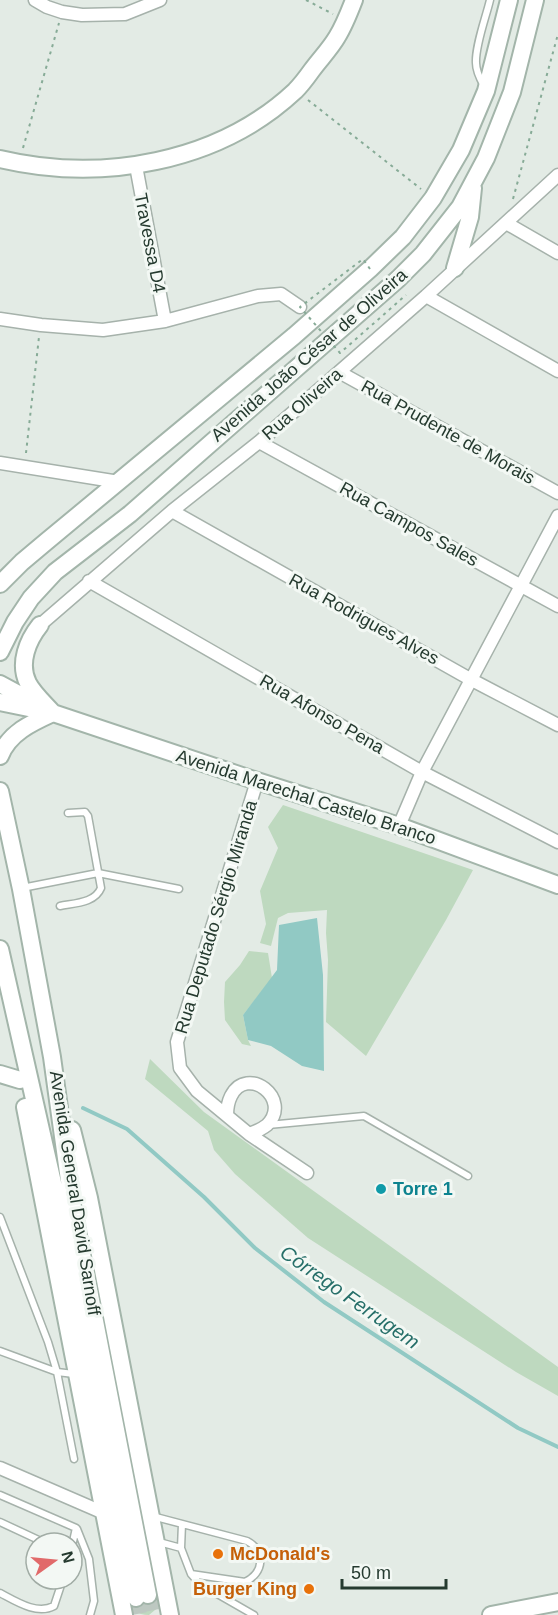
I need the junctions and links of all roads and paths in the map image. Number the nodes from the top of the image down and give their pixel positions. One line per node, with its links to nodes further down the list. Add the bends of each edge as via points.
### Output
1 (35, 0): 8 (street)
2 (160, 0): 8 (street, via 125,15)
3 (306, 0): 9 (path)
4 (354, 0): 9 (main road)
5 (490, 0): 12 (lane, via 476,62)
6 (509, 0): 12 (main road, Avenida João César de Oliveira)
7 (535, 0): 17 (main road, Avenida João César de Oliveira, via 512,92)
8 (62, 12): 14 (path)
9 (346, 21): 11 (main road)
10 (558, 34): 19 (path)
11 (296, 90): 15 (main road, via 252,124 223,139); 18 (path)
12 (486, 91): 18 (main road, Avenida João César de Oliveira, via 461,150)
13 (0, 159): 14 (main road)
14 (19, 164): 15 (main road, via 94,169)
15 (136, 166): 27 (street, Travessa D4)
16 (558, 175): 19 (street, Rua Oliveira)
17 (473, 183): 21 (main road, via 471,217); 43 (main road, Avenida João César de Oliveira, via 460,207 398,279 129,514 55,572 20,614)
18 (433, 198): 22 (main road, Avenida João César de Oliveira, via 403,237)
19 (506, 223): 20 (street); 21 (street, Rua Oliveira)
20 (558, 253)
21 (455, 268): 24 (street, Rua Oliveira)
22 (370, 269): 25 (path, bridge, via 363,259); 34 (main road, Avenida João César de Oliveira)
23 (406, 295): 25 (path, bridge, via 340,353)
24 (426, 296): 29 (street); 30 (street, Rua Oliveira)
25 (300, 308): 27 (street, via 281,294 258,296)
26 (0, 319): 28 (street)
27 (165, 321): 28 (street, via 103,330)
28 (41, 325): 33 (path)
29 (558, 371)
30 (339, 372): 31 (street, Rua Oliveira); 35 (street, Rua Prudente de Morais)
31 (259, 442): 36 (street, Rua Oliveira); 40 (street, Rua Campos Sales)
32 (0, 463): 33 (street)
33 (24, 467): 34 (street)
34 (119, 482): 39 (main road, Avenida João César de Oliveira)
35 (558, 493)
36 (172, 511): 38 (street, Rua Oliveira); 44 (street, Rua Rodrigues Alves)
37 (558, 516): 40 (street)
38 (89, 581): 42 (street, Rua Oliveira); 50 (street, Rua Afonso Pena)
39 (0, 584)
40 (522, 587): 41 (street, Rua Campos Sales); 44 (street)
41 (558, 606)
42 (40, 625): 43 (main road); 47 (main road, via 27,646 25,671 28,683)
43 (0, 653)
44 (470, 679): 48 (street, Rua Rodrigues Alves); 50 (street)
45 (0, 684): 47 (main road, Avenida Marechal Castelo Branco)
46 (0, 702): 47 (main road, Avenida Marechal Castelo Branco)
47 (52, 713): 49 (main road, via 12,737); 51 (main road, Avenida Marechal Castelo Branco)
48 (558, 725)
49 (0, 756)
50 (422, 772): 54 (street); 55 (street, Rua Afonso Pena)
51 (257, 781): 54 (main road, Avenida Marechal Castelo Branco); 68 (street, Rua Deputado Sérgio Miranda, via 177,1041 180,1068 197,1091)
52 (0, 791): 58 (main road, Avenida General David Sarnoff)
53 (68, 813): 56 (lane, via 85,812 88,816)
54 (399, 826): 57 (main road, Avenida Marechal Castelo Branco)
55 (558, 842)
56 (98, 873): 58 (lane); 59 (lane); 60 (lane, via 98,895)
57 (558, 885)
58 (21, 889): 65 (main road, Avenida General David Sarnoff)
59 (179, 889)
60 (60, 906)
61 (0, 950): 62 (main road, Avenida General David Sarnoff)
62 (9, 992): 63 (main road); 64 (main road, Avenida General David Sarnoff)
63 (0, 1009)
64 (18, 1029): 65 (main road, Avenida General David Sarnoff, via 142,1597 72,1202); 67 (main road, via 15,1047)
65 (52, 1057): 81 (main road, via 89,1198)
66 (0, 1074): 67 (main road)
67 (20, 1080): 76 (main road)
68 (226, 1115): 69 (street, via 233,1092 254,1084 268,1090 274,1101); 70 (street, Rua Deputado Sérgio Miranda)
69 (267, 1125): 70 (street); 72 (lane, via 364,1116)
70 (249, 1134): 71 (street, Rua Deputado Sérgio Miranda)
71 (307, 1173)
72 (468, 1176)
73 (0, 1217): 75 (lane)
74 (0, 1351): 75 (lane)
75 (57, 1371): 76 (lane); 77 (lane)
76 (78, 1374): 80 (main road)
77 (74, 1459)
78 (0, 1468): 80 (street)
79 (0, 1494): 84 (lane)
80 (104, 1513): 95 (main road)
81 (150, 1515): 83 (lane); 87 (main road)
82 (0, 1522): 86 (lane)
83 (182, 1524): 88 (lane); 89 (lane, via 247,1541 260,1553 259,1570 245,1582)
84 (76, 1528): 85 (lane); 94 (lane, via 89,1559 94,1601)
85 (75, 1531)
86 (24, 1533)
87 (155, 1541): 88 (lane); 93 (main road)
88 (181, 1548): 89 (lane)
89 (191, 1574): 96 (lane, via 200,1584)
90 (59, 1591): 91 (lane, via 54,1606 43,1611)
91 (0, 1593)
92 (558, 1602): 97 (main road)
93 (170, 1614)
94 (90, 1615)
95 (123, 1615)
96 (254, 1615)
97 (490, 1615)

